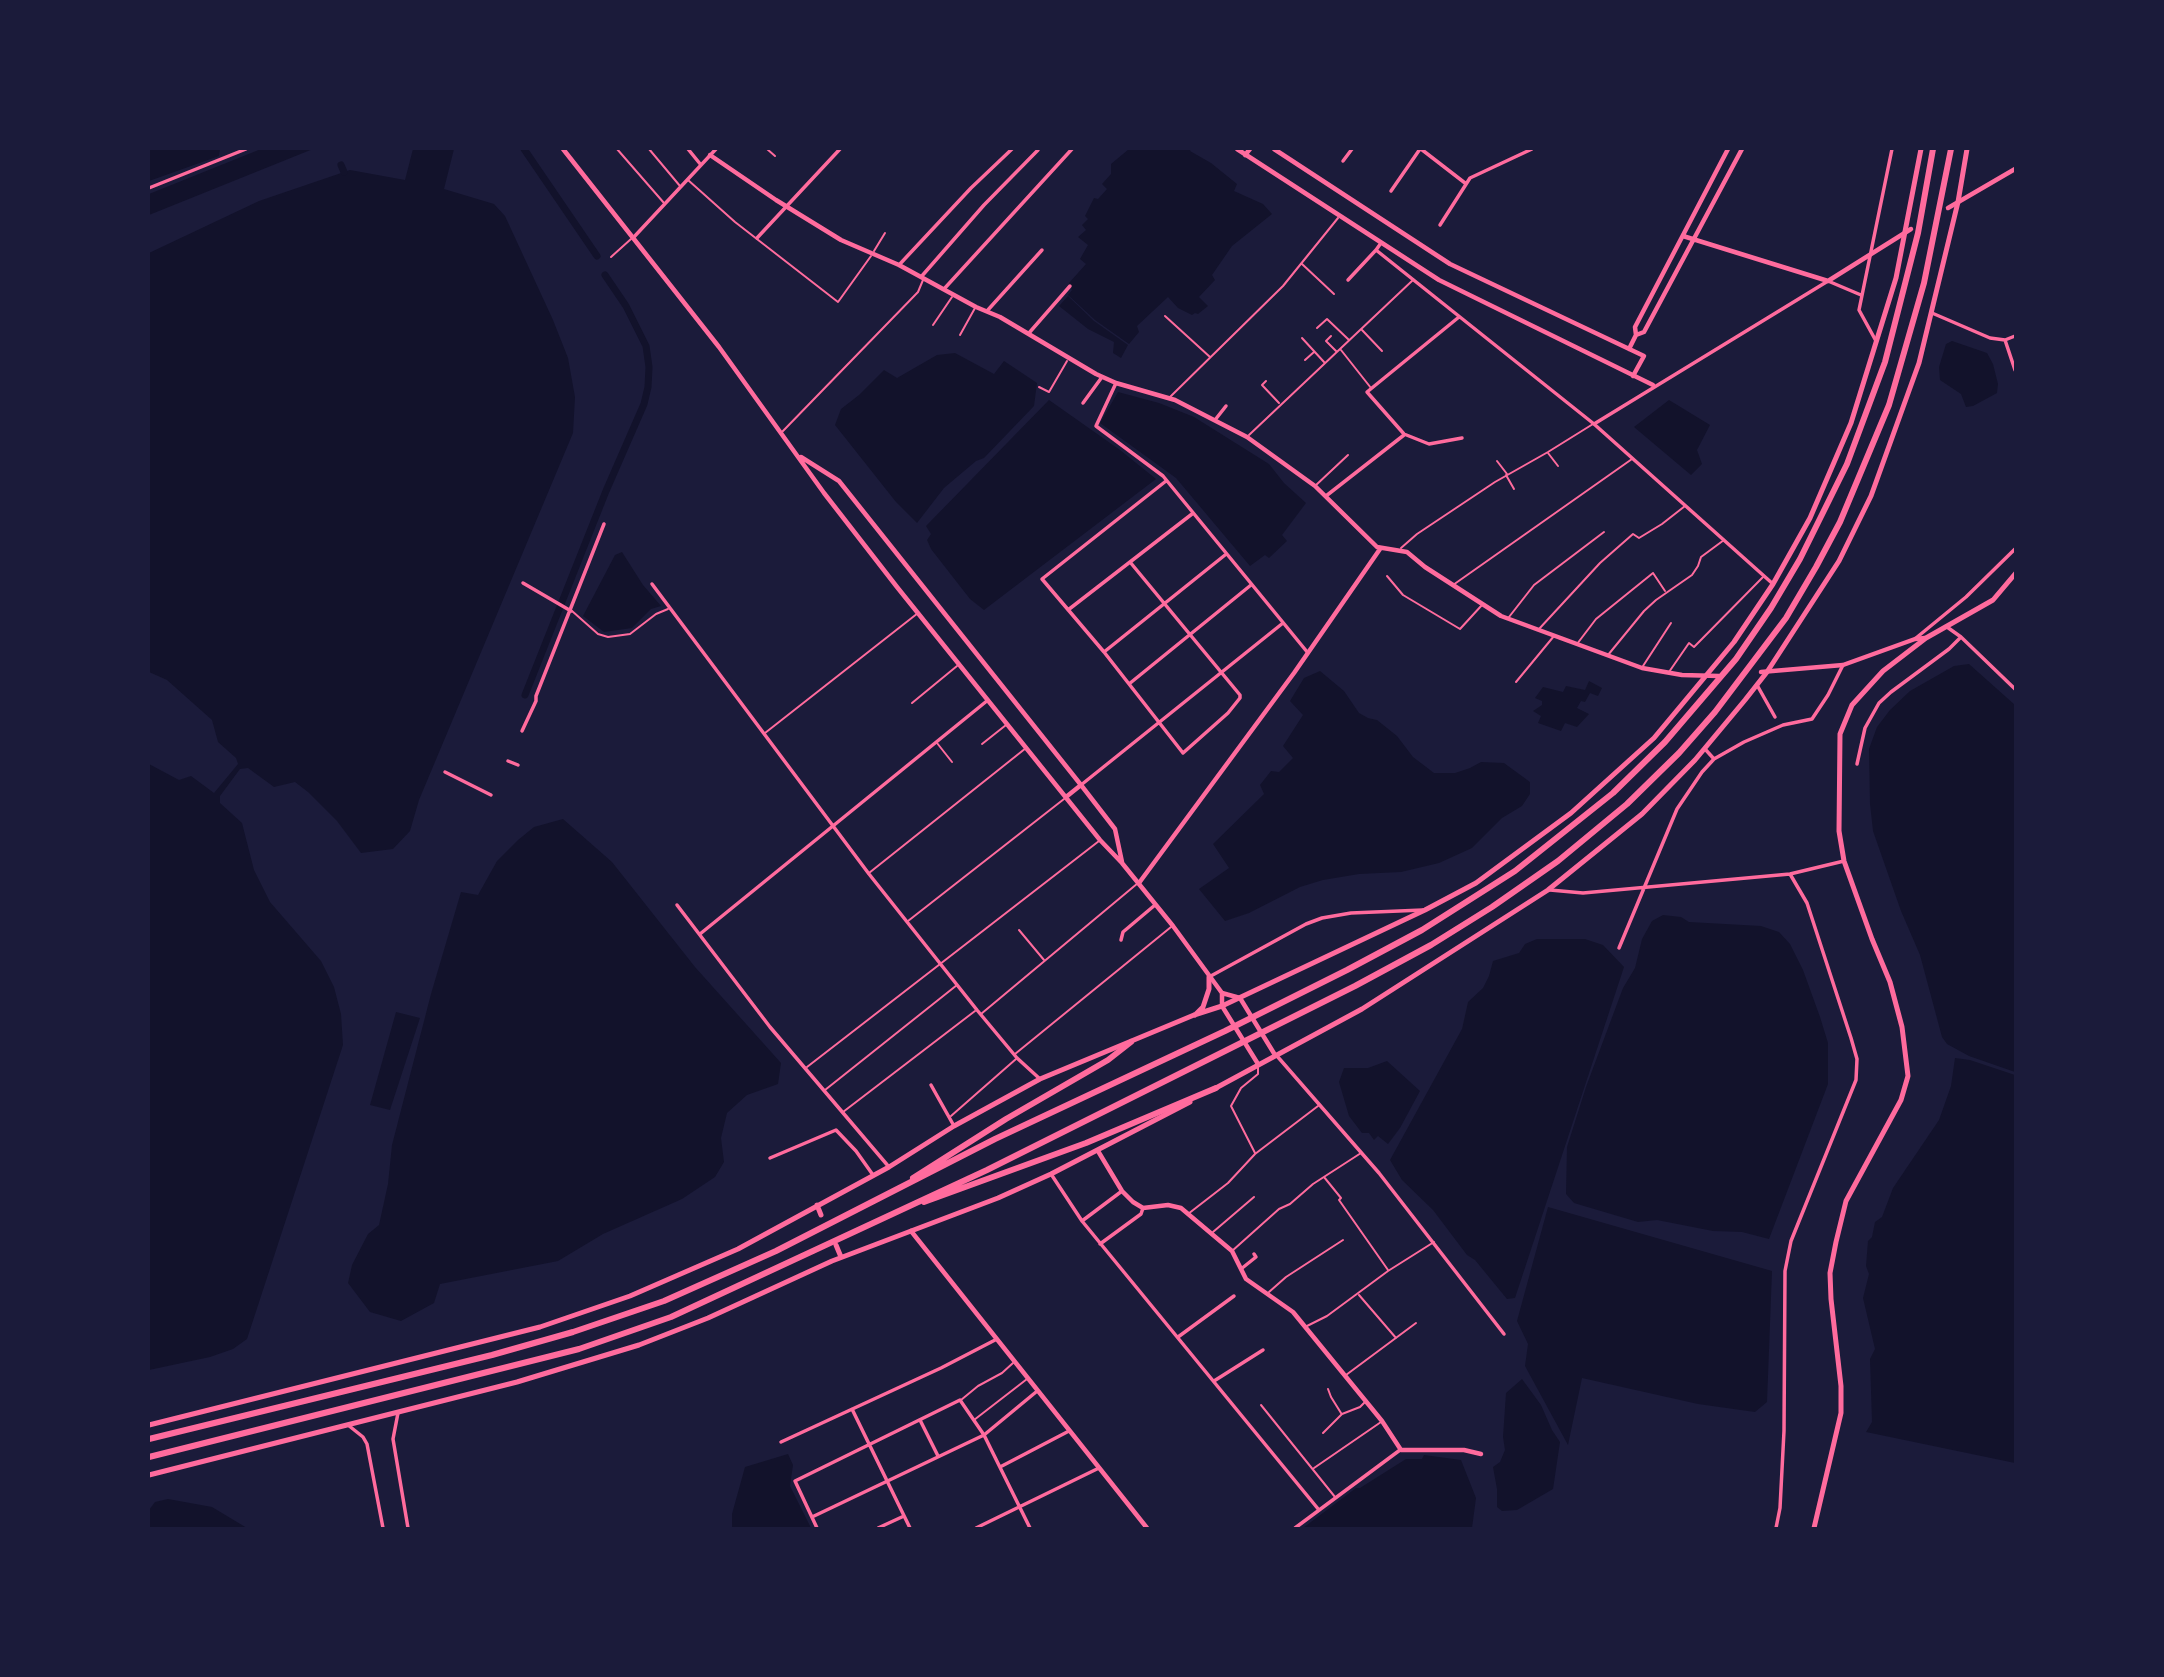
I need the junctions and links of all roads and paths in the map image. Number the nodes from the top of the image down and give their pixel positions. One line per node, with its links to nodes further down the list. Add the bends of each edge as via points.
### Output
1 (246, 149): 34 (street)
2 (563, 149): 45 (street)
3 (617, 149): 37 (lane)
4 (649, 149): 33 (lane)
5 (688, 149): 29 (street)
6 (716, 149): 25 (street)
7 (767, 149): 27 (lane)
8 (840, 149): 38 (street)
9 (1012, 149): 55 (street)
10 (1072, 149): 61 (street)
11 (1237, 149): 26 (street)
12 (1250, 149): 26 (street)
13 (1274, 149): 83 (street, via 1450,264)
14 (1352, 149): 28 (street)
15 (1421, 149): 32 (street); 35 (street)
16 (1532, 149): 32 (street)
17 (1728, 149): 24 (street); 44 (street)
18 (1892, 149): 52 (street)
19 (1921, 149): 42 (main road)
20 (1933, 149): 240 (highway, via 1910,267 1885,362 1825,513 1783,589 1736,659 1640,769 1546,848 1422,930)
21 (1951, 149): 246 (highway, via 1924,283 1885,416 1840,522 1798,598 1749,668 1653,779 1558,862 1431,944 987,1170)
22 (1967, 149): 36 (main road)
23 (1038, 150): 56 (street)
24 (1740, 152): 47 (street)
25 (710, 155): 29 (street); 38 (street)
26 (1245, 155): 40 (street)
27 (775, 156)
28 (1343, 161)
29 (701, 165): 31 (street)
30 (2015, 169): 36 (street)
31 (688, 179): 33 (street); 46 (lane)
32 (1465, 183): 41 (street)
33 (680, 187): 37 (street)
34 (149, 188)
35 (1391, 191)
36 (1958, 202): 39 (street); 67 (main road)
37 (665, 204): 45 (street)
38 (786, 206): 46 (street); 51 (street)
39 (1948, 208)
40 (1339, 216): 48 (street); 54 (lane)
41 (1440, 225)
42 (1908, 230): 52 (street); 81 (main road)
43 (885, 233): 51 (lane)
44 (1683, 236): 47 (street); 75 (street, via 1635,327)
45 (633, 238): 53 (lane); 105 (street)
46 (757, 238): 51 (lane, via 838,302)
47 (1694, 240): 59 (street); 75 (street, via 1644,332)
48 (1381, 243): 50 (street); 92 (street, via 1439,280)
49 (1042, 250): 66 (street)
50 (1376, 250): 57 (street); 58 (street)
51 (872, 254): 55 (street)
52 (1871, 256): 59 (street); 64 (street)
53 (611, 257)
54 (1301, 264): 62 (lane); 87 (lane)
55 (899, 265): 56 (street)
56 (922, 278): 61 (street); 105 (lane, via 918,292)
57 (1348, 280)
58 (1414, 280): 69 (street); 72 (lane)
59 (1828, 281): 64 (street); 96 (street)
60 (1070, 286): 73 (street)
61 (944, 289): 63 (street)
62 (1334, 294)
63 (954, 295): 65 (street); 70 (lane)
64 (1861, 295): 81 (street, via 1859,310)
65 (976, 307): 66 (street); 74 (lane)
66 (987, 311): 73 (street)
67 (1932, 313): 80 (street, via 1970,331); 162 (main road, via 1896,432 1847,548)
68 (1165, 316): 87 (lane)
69 (1459, 317): 98 (street); 104 (street)
70 (933, 325)
71 (1317, 328): 79 (lane, via 1327,319)
72 (1362, 329): 79 (lane); 84 (lane)
73 (1029, 333): 88 (street)
74 (960, 335)
75 (1636, 335): 83 (street)
76 (1331, 336): 86 (lane, via 1326,341)
77 (2015, 336): 80 (street)
78 (1302, 338): 85 (lane)
79 (1350, 340): 82 (lane)
80 (2005, 340): 91 (street)
81 (1876, 341): 135 (main road, via 1832,469)
82 (1340, 349): 86 (lane); 98 (lane)
83 (1629, 349): 92 (street, via 1644,356)
84 (1382, 351)
85 (1315, 352): 89 (lane); 90 (lane)
86 (1336, 352): 90 (lane)
87 (1211, 357): 99 (lane)
88 (1069, 359): 93 (street); 97 (lane, via 1049,392)
89 (1305, 360)
90 (1325, 362): 101 (lane)
91 (2015, 370)
92 (1633, 376): 96 (street)
93 (1102, 377): 95 (street); 100 (street)
94 (1266, 381): 101 (lane, via 1262,385)
95 (1116, 383): 99 (street); 116 (street, via 1096,426)
96 (1653, 385): 104 (street)
97 (1039, 387)
98 (1371, 389): 106 (street, via 1367,392)
99 (1169, 398): 103 (street)
100 (1083, 403)
101 (1280, 404): 107 (lane)
102 (1226, 406): 103 (street)
103 (1215, 420): 107 (street)
104 (1594, 424): 109 (lane); 112 (street)
105 (782, 433): 110 (street)
106 (1404, 435): 108 (street, via 1429,444); 119 (street)
107 (1247, 438): 117 (street)
108 (1462, 438)
109 (1548, 452): 114 (lane); 115 (lane)
110 (797, 454): 144 (street); 188 (street, via 839,481)
111 (1348, 455): 117 (lane)
112 (1632, 458): 120 (street); 137 (lane)
113 (1497, 461): 115 (lane)
114 (1558, 466)
115 (1507, 475): 118 (lane); 127 (lane)
116 (1166, 481): 121 (street); 142 (street, via 1044,576 1042,580)
117 (1315, 486): 119 (street)
118 (1514, 489)
119 (1326, 496): 125 (street)
120 (1685, 506): 124 (street); 149 (lane, via 1639,538 1633,534)
121 (1192, 514): 128 (street); 129 (street)
122 (604, 524): 143 (street)
123 (1605, 532): 145 (lane, via 1534,585)
124 (1725, 539): 132 (street); 138 (lane, via 1701,557 1692,575)
125 (1380, 549): 127 (street); 157 (street)
126 (2015, 549): 154 (street)
127 (1398, 550): 137 (street)
128 (1226, 555): 136 (street); 139 (street)
129 (1130, 562): 139 (street); 142 (street)
130 (2015, 574): 148 (main road, via 1993,600)
131 (1387, 576): 140 (lane, via 1403,595 1460,629)
132 (1763, 577): 135 (street); 164 (lane, via 1695,647 1689,643)
133 (523, 583): 143 (street)
134 (652, 584): 141 (street)
135 (1773, 584): 166 (main road)
136 (1251, 585): 146 (street); 150 (street)
137 (1452, 586): 140 (street)
138 (1666, 592): 155 (lane, via 1653,573 1596,619); 158 (lane)
139 (1164, 603): 150 (street); 156 (street)
140 (1482, 605): 145 (street)
141 (670, 608): 143 (lane, via 630,634 608,637); 177 (street)
142 (1068, 610): 156 (street)
143 (571, 611): 176 (street)
144 (918, 613): 159 (street); 177 (lane)
145 (1508, 618): 149 (street)
146 (1283, 623): 157 (street); 163 (street)
147 (1671, 623): 161 (lane)
148 (1947, 627): 152 (street); 153 (main road)
149 (1539, 629): 151 (street)
150 (1190, 635): 163 (street); 168 (street)
151 (1555, 635): 155 (street); 167 (lane)
152 (1961, 637): 170 (street); 185 (street, via 1879,704 1865,728)
153 (1926, 638): 154 (street); 193 (main road, via 1864,690 1844,720 1839,751 1839,831)
154 (1915, 639): 160 (street)
155 (1576, 645): 158 (street)
156 (1104, 652): 168 (street)
157 (1308, 653): 197 (street)
158 (1607, 656): 161 (street)
159 (959, 664): 171 (street); 172 (lane)
160 (1843, 665): 162 (street); 182 (street, via 1812,719 1765,732)
161 (1642, 668): 164 (street)
162 (1764, 672): 169 (main road)
163 (1221, 673): 174 (street); 174 (street, via 1240,698 1183,754)
164 (1668, 673): 166 (street)
165 (1719, 676): 166 (street)
166 (1707, 677): 202 (main road, via 1654,738 1572,813 1476,883)
167 (1516, 682)
168 (1129, 684): 174 (street)
169 (1757, 685): 173 (street); 181 (main road)
170 (2015, 689)
171 (988, 701): 175 (street); 178 (street)
172 (912, 703)
173 (1775, 717)
174 (1159, 722): 188 (street)
175 (1008, 724): 179 (lane); 180 (street)
176 (522, 731)
177 (764, 734): 191 (street)
178 (936, 743): 184 (lane); 191 (street)
179 (982, 744)
180 (1026, 748): 190 (street); 195 (lane)
181 (1705, 749): 182 (street); 199 (main road, via 1642,814)
182 (1714, 759): 198 (street, via 1677,809)
183 (508, 761): 186 (street)
184 (952, 762)
185 (1857, 764)
186 (518, 765)
187 (445, 772): 189 (street)
188 (1081, 785): 190 (street); 194 (street, via 1115,829)
189 (491, 795)
190 (1066, 797): 192 (street); 203 (lane)
191 (832, 827): 195 (street); 206 (street)
192 (1100, 840): 194 (street); 210 (lane)
193 (1844, 861): 196 (street); 316 (main road, via 1890,982 1908,1076 1901,1100 1846,1201 1836,1242 1830,1273 1841,1413)
194 (1122, 863): 197 (street)
195 (869, 874): 203 (street)
196 (1790, 874): 198 (street); 315 (street, via 1807,904 1857,1059 1856,1080 1791,1241 1785,1270 1784,1431)
197 (1139, 883): 201 (street); 209 (lane)
198 (1644, 887): 199 (street, via 1572,894); 208 (street)
199 (1548, 890): 219 (main road, via 1362,1009)
200 (677, 905): 206 (street)
201 (1156, 905): 204 (street); 207 (street, via 1122,933)
202 (1425, 910): 211 (street, via 1351,912 1322,918); 214 (main road)
203 (907, 922): 210 (street)
204 (1173, 926): 211 (street); 220 (lane)
205 (1019, 930): 209 (lane)
206 (700, 934): 222 (street)
207 (1121, 940)
208 (1619, 948)
209 (1045, 961): 216 (lane)
210 (941, 965): 212 (street); 222 (lane)
211 (1209, 977): 213 (street); 217 (main road, via 1203,1007)
212 (957, 985): 216 (street); 226 (lane)
213 (1222, 993): 214 (street); 215 (street)
214 (1240, 998): 215 (main road); 219 (street)
215 (1222, 1006): 217 (main road); 221 (street)
216 (978, 1012): 220 (street); 228 (lane)
217 (1194, 1015): 218 (main road)
218 (1131, 1042): 223 (main road); 240 (highway)
219 (1275, 1055): 221 (main road); 227 (street)
220 (1016, 1057): 223 (street); 229 (lane)
221 (1258, 1064): 225 (main road); 233 (lane, via 1258,1074 1241,1088 1231,1106)
222 (805, 1069): 226 (street)
223 (1040, 1079): 230 (main road)
224 (931, 1085): 229 (street)
225 (1216, 1088): 231 (main road); 246 (highway, via 1074,1148)
226 (824, 1091): 228 (street)
227 (1319, 1104): 232 (street); 233 (lane)
228 (843, 1112): 235 (street)
229 (951, 1116): 230 (street)
230 (954, 1126): 235 (main road)
231 (1098, 1151): 236 (main road); 239 (street)
232 (1362, 1152): 238 (lane); 251 (street)
233 (1255, 1154): 245 (lane)
234 (770, 1158): 237 (street, via 836,1130)
235 (889, 1167): 237 (main road)
236 (1051, 1174): 247 (street); 248 (main road)
237 (873, 1175): 242 (main road)
238 (1324, 1177): 254 (lane); 258 (lane)
239 (1122, 1191): 243 (street); 247 (street)
240 (892, 1192): 289 (highway, via 723,1276 573,1332)
241 (1254, 1197): 249 (lane)
242 (817, 1205): 244 (main road); 284 (main road, via 690,1272 540,1327)
243 (1143, 1208): 245 (street, via 1175,1205); 252 (street)
244 (821, 1215)
245 (1188, 1215): 249 (street)
246 (886, 1216): 294 (highway, via 694,1306 579,1349)
247 (1082, 1221): 252 (street)
248 (911, 1231): 256 (main road); 267 (street)
249 (1210, 1235): 254 (street)
250 (1343, 1240): 259 (lane)
251 (1434, 1242): 258 (lane); 264 (street)
252 (1100, 1244): 265 (street)
253 (836, 1245): 256 (main road)
254 (1231, 1251): 257 (street)
255 (1255, 1254): 257 (street)
256 (841, 1257): 279 (main road, via 639,1345)
257 (1241, 1269): 259 (street)
258 (1388, 1271): 260 (lane)
259 (1265, 1294): 263 (street)
260 (1359, 1294): 263 (lane); 266 (lane)
261 (1234, 1296): 265 (street)
262 (1416, 1324): 266 (lane)
263 (1306, 1326): 270 (street)
264 (1504, 1334)
265 (1178, 1337): 272 (street)
266 (1396, 1338): 270 (lane)
267 (998, 1339): 269 (street); 278 (street)
268 (1263, 1350): 272 (street)
269 (1014, 1362): 271 (street); 275 (lane)
270 (1345, 1375): 276 (street)
271 (1027, 1379): 274 (street); 282 (lane)
272 (1214, 1381): 303 (street)
273 (1328, 1389): 280 (lane)
274 (1036, 1392): 286 (street); 288 (street)
275 (960, 1400): 281 (street); 282 (street)
276 (1366, 1401): 280 (lane); 283 (street)
277 (1262, 1405): 298 (lane)
278 (852, 1409): 290 (street); 291 (street)
279 (398, 1412): 285 (main road); 307 (street, via 393,1439)
280 (1342, 1414): 287 (lane)
281 (920, 1420): 291 (street); 295 (street)
282 (974, 1421): 288 (street)
283 (1382, 1421): 292 (street); 298 (lane)
284 (149, 1425)
285 (348, 1425): 299 (main road); 306 (street, via 368,1444)
286 (1069, 1431): 296 (street); 297 (street)
287 (1323, 1433)
288 (984, 1435): 295 (street); 296 (street)
289 (149, 1439)
290 (781, 1442)
291 (870, 1445): 300 (street); 305 (street, via 795,1481)
292 (1401, 1450): 293 (street); 301 (street)
293 (1481, 1454)
294 (149, 1457)
295 (938, 1457): 300 (street)
296 (1000, 1467): 302 (street)
297 (1099, 1468): 302 (street); 313 (street)
298 (1313, 1469): 301 (lane)
299 (149, 1475)
300 (887, 1481): 304 (street); 305 (street)
301 (1336, 1498): 303 (street)
302 (1020, 1508): 311 (street); 312 (street)
303 (1319, 1510): 314 (street)
304 (904, 1516): 309 (street); 310 (street)
305 (812, 1517): 308 (street)
306 (383, 1528)
307 (408, 1528)
308 (817, 1528)
309 (881, 1528)
310 (910, 1528)
311 (976, 1528)
312 (1030, 1528)
313 (1147, 1528)
314 (1295, 1528)
315 (1776, 1528)
316 (1814, 1528)

